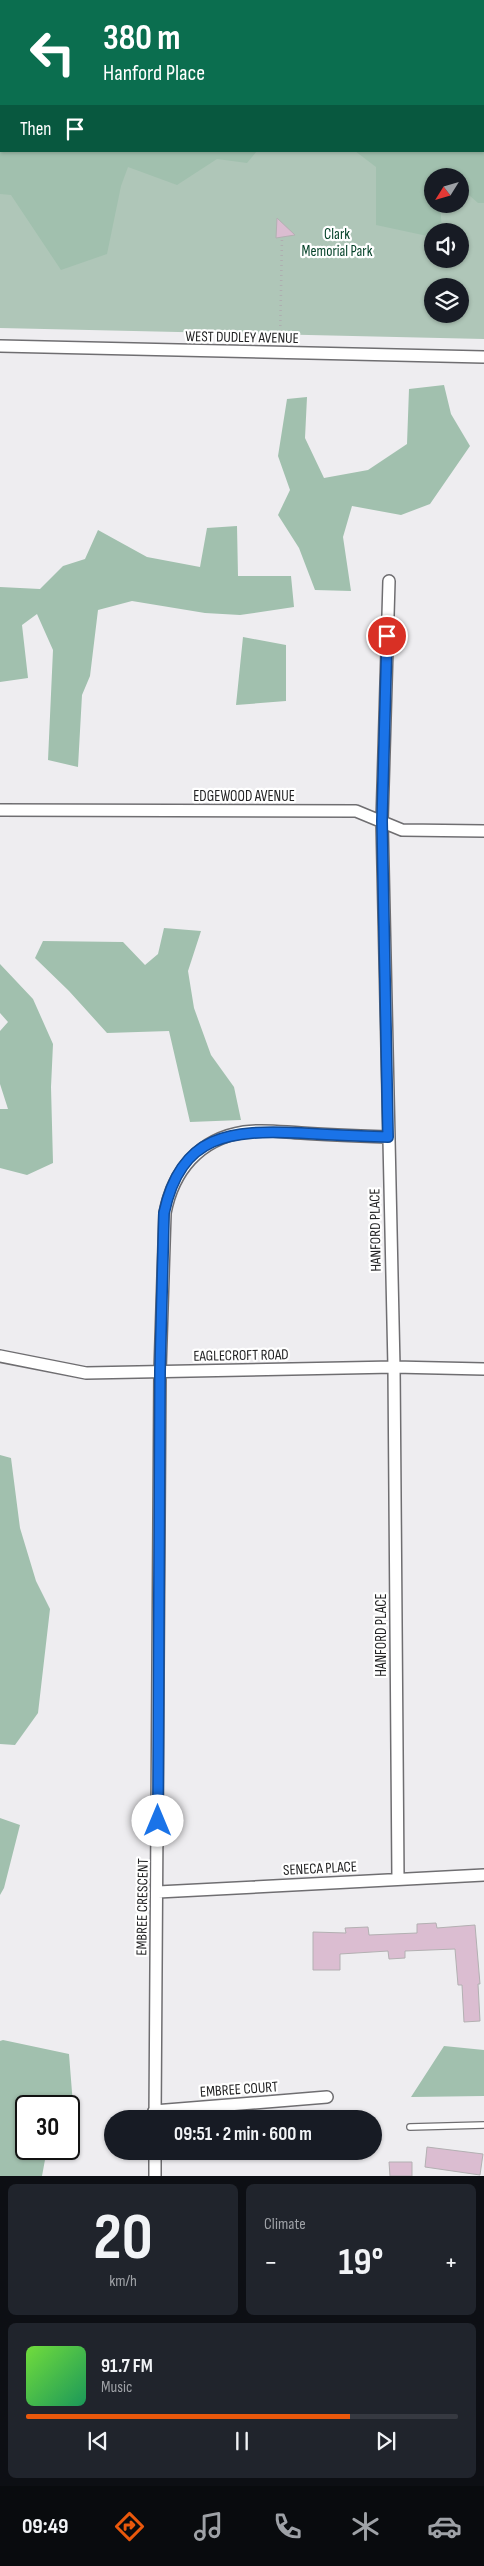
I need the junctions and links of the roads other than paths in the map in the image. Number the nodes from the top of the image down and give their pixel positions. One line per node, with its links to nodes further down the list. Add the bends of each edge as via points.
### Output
1 (0, 346): 2 (street, WEST DUDLEY AVENUE)
2 (484, 357)
3 (389, 581): 5 (street, HANFORD PLACE)
4 (0, 810): 5 (street, EDGEWOOD AVENUE, via 356,811)
5 (382, 821): 6 (street, EDGEWOOD AVENUE, via 402,830); 7 (street, HANFORD PLACE)
6 (484, 831)
7 (388, 1137): 9 (street, HANFORD PLACE); 11 (street, EMBREE CRESCENT, via 245,1132 209,1144 187,1162 168,1194 164,1213)
8 (0, 1356): 11 (street, EAGLECROFT ROAD, via 86,1373)
9 (394, 1366): 10 (street, EAGLECROFT ROAD); 11 (street, EAGLECROFT ROAD); 13 (street, HANFORD PLACE)
10 (484, 1369)
11 (160, 1371): 14 (street, EMBREE CRESCENT)
12 (484, 1875): 13 (street, SENECA PLACE)
13 (398, 1879): 14 (street, SENECA PLACE)
14 (158, 1892): 16 (street, EMBREE CRESCENT)
15 (327, 2097): 17 (street, EMBREE COURT)
16 (154, 2110)
17 (202, 2110)
18 (484, 2125): 19 (lane)
19 (410, 2127)
20 (155, 2160): 21 (street)
21 (155, 2176)

